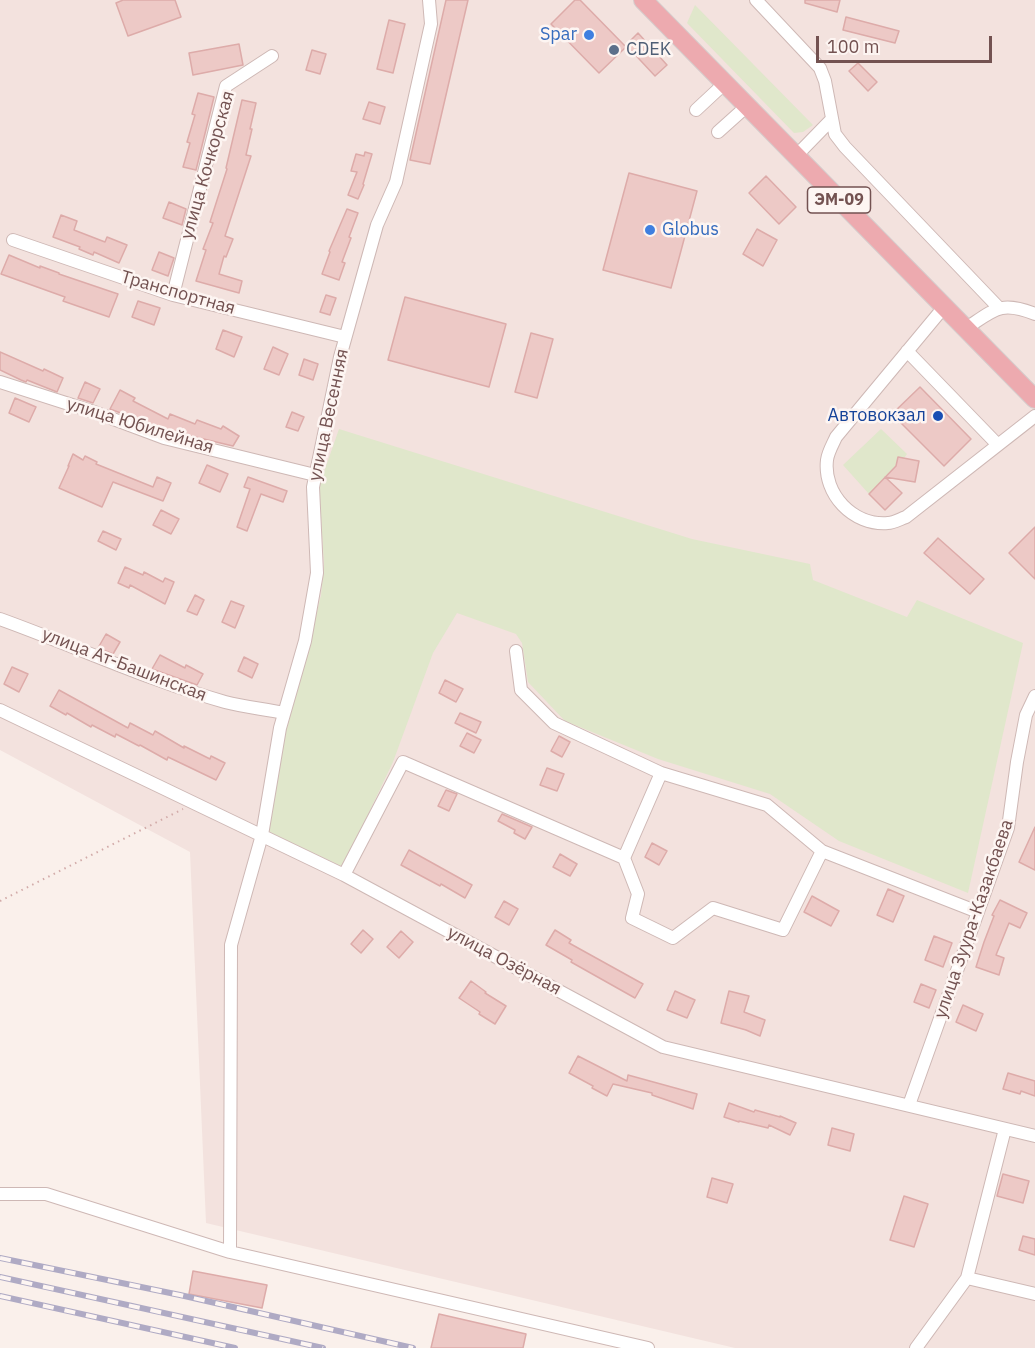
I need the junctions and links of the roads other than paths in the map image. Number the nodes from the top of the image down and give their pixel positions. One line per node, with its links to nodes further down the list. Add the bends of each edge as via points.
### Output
1 (429, 0): 17 (street, улица Весенняя, via 431,24 396,182 377,225)
2 (643, 0): 5 (highway, ЭМ-09)
3 (756, 0): 8 (street, via 820,68)
4 (272, 56): 12 (street, улица Кочкорская, via 226,86)
5 (725, 83): 6 (highway, ЭМ-09); 7 (street)
6 (747, 106): 9 (street); 10 (highway, ЭМ-09)
7 (696, 110)
8 (832, 119): 10 (street); 14 (street, via 835,134 845,147)
9 (718, 132)
10 (796, 156): 13 (highway, ЭМ-09)
11 (13, 240): 12 (street, Транспортная)
12 (173, 295): 17 (street, Транспортная)
13 (944, 307): 16 (highway, ЭМ-09); 18 (street)
14 (999, 308): 15 (street, via 1018,307); 16 (street)
15 (1035, 314)
16 (965, 329): 20 (highway, ЭМ-09)
17 (345, 337): 23 (street, улица Весенняя)
18 (907, 351): 22 (street); 22 (street, via 836,437 827,457 829,483 842,506 872,522 889,523 906,517)
19 (0, 382): 23 (street, улица Юбилейная, via 164,438)
20 (1035, 399)
21 (1035, 416): 22 (street)
22 (998, 444)
23 (315, 475): 28 (street, улица Весенняя, via 317,573 305,641)
24 (0, 619): 28 (street, улица Ат-Башинская, via 148,677 227,703)
25 (516, 651): 29 (street, via 521,690 554,723)
26 (1035, 696): 34 (street, улица Зуура-Казакбаева, via 1026,715 1008,828)
27 (0, 710): 30 (street, улица Озёрная)
28 (284, 713): 30 (street, улица Весенняя)
29 (661, 773): 31 (street, via 766,805); 32 (street)
30 (262, 835): 33 (street, улица Озёрная); 39 (street, улица Весенняя, via 231,945)
31 (822, 850): 32 (street, via 783,930 712,908 674,938 632,918 638,894); 34 (street)
32 (624, 858): 33 (street, via 403,762)
33 (344, 875): 35 (street, улица Озёрная, via 663,1047)
34 (978, 912): 35 (street, улица Зуура-Казакбаева)
35 (909, 1105): 36 (street, улица Озёрная)
36 (1005, 1129): 37 (street, улица Озёрная); 40 (street)
37 (1035, 1136)
38 (0, 1194): 39 (street, via 45,1194)
39 (230, 1252): 42 (street)
40 (967, 1278): 41 (street); 43 (street)
41 (1035, 1294)
42 (648, 1348)
43 (916, 1348)

